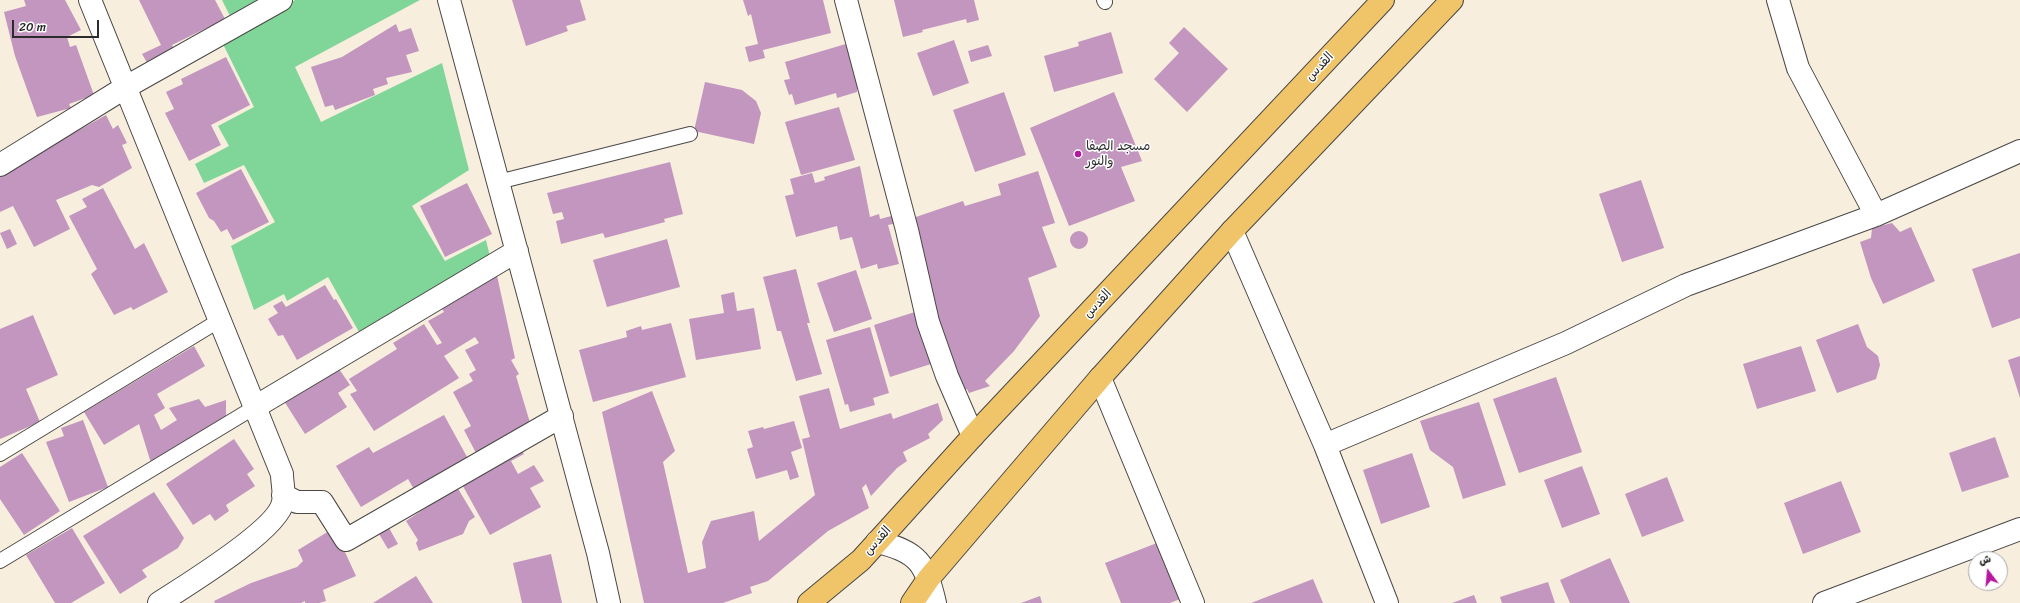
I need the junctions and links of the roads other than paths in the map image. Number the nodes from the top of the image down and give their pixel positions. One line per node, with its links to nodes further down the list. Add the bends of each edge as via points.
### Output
1 (90, 0): 8 (street)
2 (281, 0): 8 (street)
3 (449, 0): 12 (street)
4 (846, 0): 20 (street, via 907,230 928,322 947,376)
5 (1383, 0): 20 (main road, القدس)
6 (1452, 0): 14 (main road)
7 (1778, 0): 13 (street, via 1798,68)
8 (126, 87): 11 (street); 16 (street)
9 (690, 134): 12 (lane)
10 (2020, 152): 13 (street)
11 (0, 165)
12 (498, 182): 15 (street)
13 (1876, 215): 21 (street, via 1686,285 1566,343)
14 (1232, 231): 17 (main road); 21 (street)
15 (517, 251): 18 (street); 19 (street)
16 (220, 320): 18 (street); 22 (lane)
17 (1100, 378): 28 (main road); 36 (street)
18 (255, 407): 23 (street, via 282,474); 27 (lane)
19 (562, 416): 23 (street, via 346,540 322,502 297,502); 26 (street)
20 (973, 436): 25 (main road, القدس)
21 (1325, 445): 37 (street)
22 (0, 454)
23 (283, 495): 30 (street, via 283,502 269,524 248,543)
24 (2020, 529): 29 (street)
25 (878, 542): 28 (street, via 904,550 917,559); 33 (main road, القدس, via 861,560)
26 (598, 553): 31 (street); 32 (street)
27 (0, 561)
28 (929, 578): 34 (main road); 35 (street)
29 (1828, 602)
30 (159, 603)
31 (600, 603)
32 (609, 603)
33 (809, 603)
34 (912, 603)
35 (935, 603)
36 (1193, 603)
37 (1387, 603)

